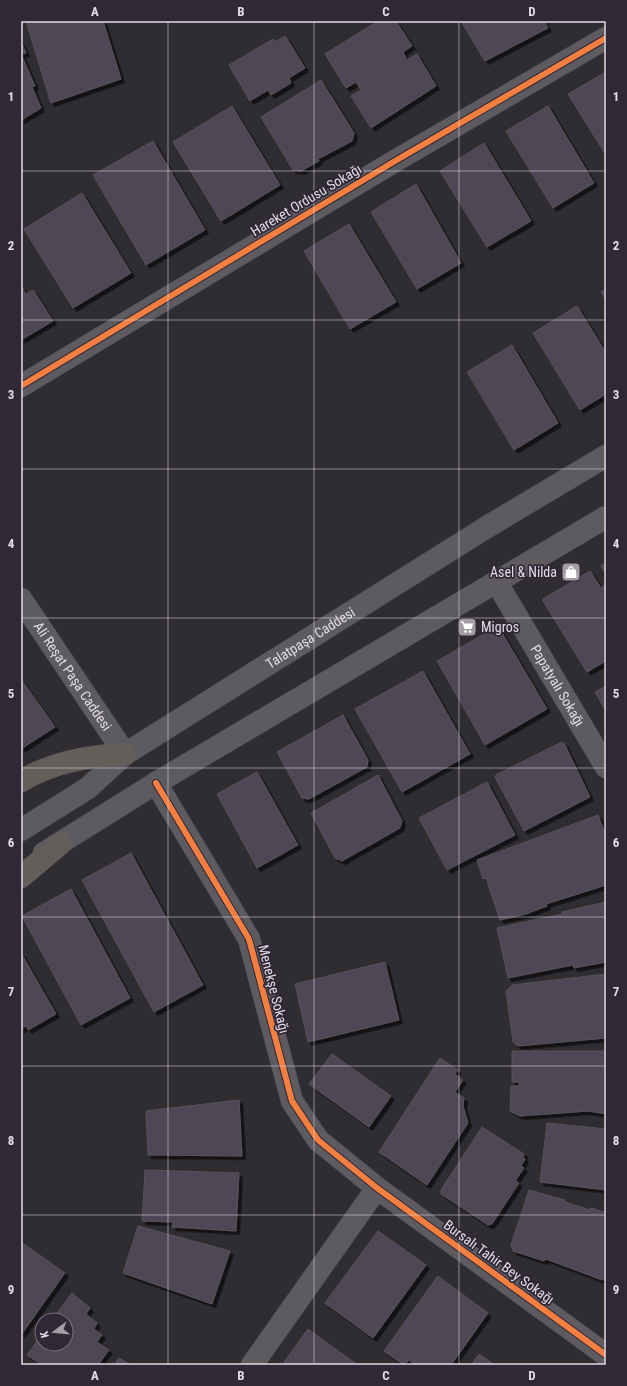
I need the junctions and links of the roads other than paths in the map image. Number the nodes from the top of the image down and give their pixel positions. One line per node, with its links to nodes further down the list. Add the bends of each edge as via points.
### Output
1 (606, 38): 2 (street, Hareket Ordusu Sokağı, via 395,161)
2 (21, 386)
3 (606, 456): 7 (street, Talatpaşa Caddesi, via 487,527)
4 (606, 517): 5 (street)
5 (497, 583): 8 (street, Papatyalı Sokağı); 10 (street)
6 (21, 599): 7 (street, Ali Reşat Paşa Caddesi)
7 (125, 754): 9 (main road, via 90,756 39,770); 11 (street, Talatpaşa Caddesi, via 88,788)
8 (606, 767)
9 (21, 781)
10 (156, 783): 12 (street); 15 (street, Menekşe Sokağı, via 250,939 292,1101 318,1140)
11 (21, 830)
12 (61, 843): 13 (street); 14 (main road)
13 (21, 866)
14 (21, 877)
15 (378, 1188): 16 (street, Bursalı Tahir Bey Sokağı); 17 (street)
16 (606, 1355)
17 (252, 1365)

